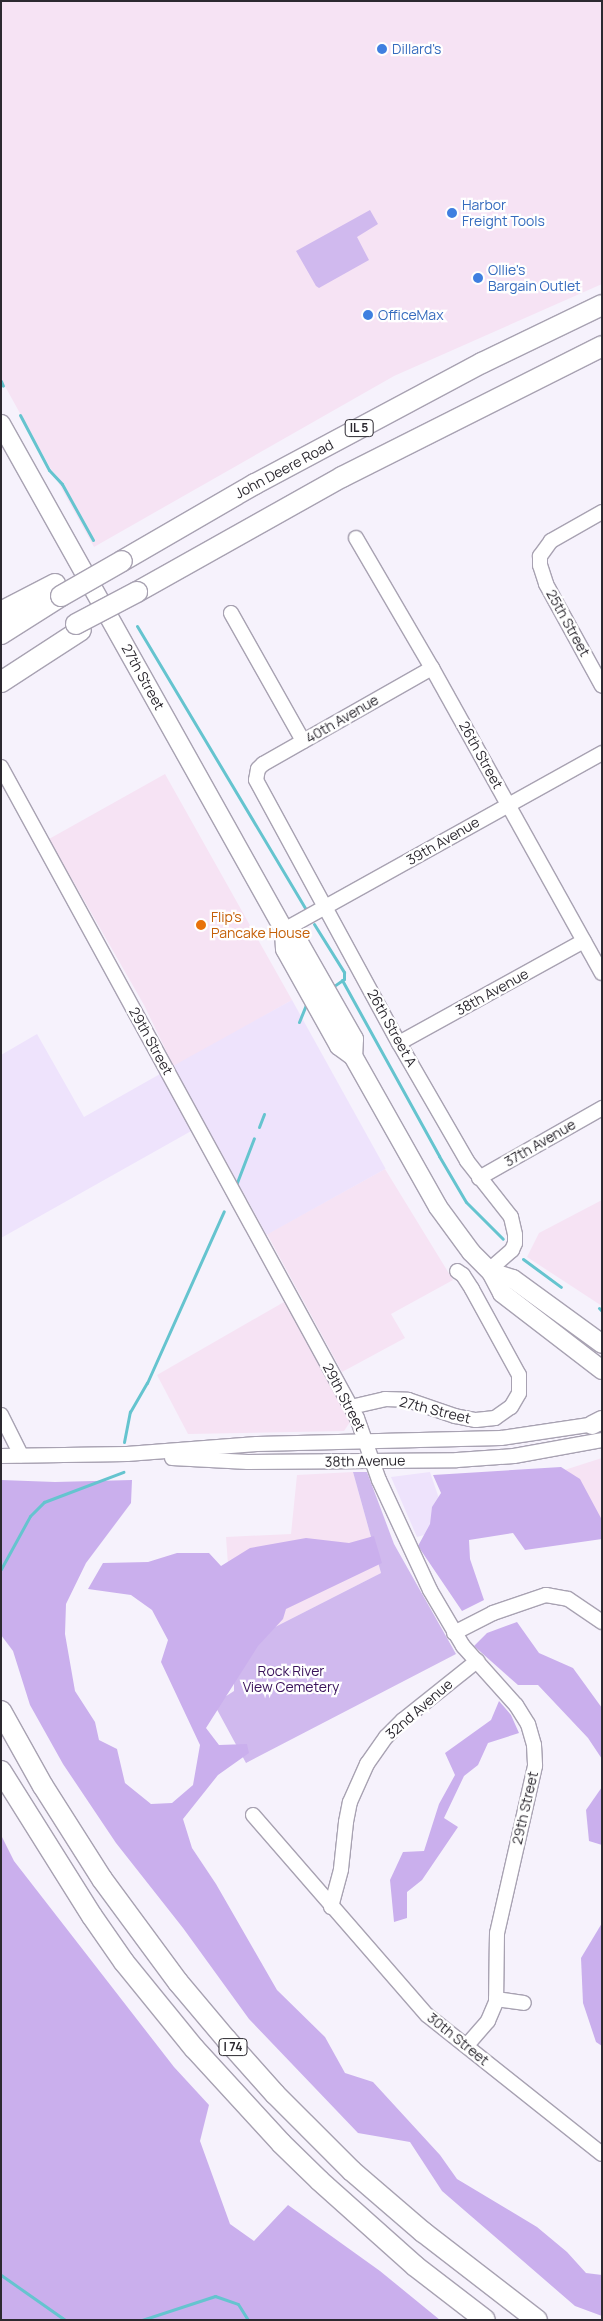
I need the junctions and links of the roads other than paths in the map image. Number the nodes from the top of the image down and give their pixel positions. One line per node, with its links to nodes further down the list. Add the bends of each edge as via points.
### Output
1 (602, 305): 6 (highway, John Deere Road / IL 5, bridge, via 482,363)
2 (602, 346): 9 (highway, IL 5, bridge, via 342,477)
3 (1, 424): 21 (main road, 27th Street)
4 (602, 512): 14 (street, 25th Street, via 551,541 540,559 546,584)
5 (356, 538): 12 (street, 26th Street)
6 (58, 590): 7 (highway); 10 (highway, John Deere Road / IL 5)
7 (1, 612)
8 (231, 613): 15 (street)
9 (79, 627): 11 (highway, IL 5); 13 (highway)
10 (1, 634)
11 (1, 668)
12 (432, 668): 15 (street, 40th Avenue); 19 (street, 26th Street)
13 (1, 682)
14 (602, 686)
15 (303, 741): 18 (street, 40th Avenue, via 263,764)
16 (602, 753): 19 (street, 39th Avenue)
17 (1, 768): 31 (street, 29th Street)
18 (256, 774): 20 (street, 26th Street A, via 260,789)
19 (508, 804): 20 (street, 39th Avenue); 22 (street, 26th Street)
20 (327, 907): 21 (street, 39th Avenue); 24 (street, 26th Street A)
21 (284, 930): 28 (main road, 27th Street, via 297,938 354,1039 353,1056 438,1207 462,1241)
22 (584, 941): 23 (street, 26th Street); 24 (street, 38th Avenue)
23 (602, 973)
24 (399, 1043): 26 (street, 26th Street A)
25 (602, 1108): 26 (street, 37th Avenue)
26 (479, 1178): 28 (street, 26th Street A, via 511,1217 515,1235 512,1250)
27 (457, 1271): 31 (street, 27th Street, via 467,1280 518,1375 519,1393 511,1407 495,1418 476,1420 408,1400 385,1399)
28 (490, 1271): 29 (main road, 27th Street, via 513,1279); 30 (main road, 27th Street, via 502,1293)
29 (602, 1344)
30 (602, 1370)
31 (351, 1407): 34 (street, 29th Street)
32 (1, 1415): 37 (street)
33 (599, 1427): 34 (street, 38th Avenue, via 501,1438); 38 (street, 38th Avenue, via 494,1458)
34 (368, 1442): 35 (street, 38th Avenue, via 257,1444); 38 (street, 29th Street)
35 (128, 1454): 37 (street, 38th Avenue); 38 (street, 38th Avenue, via 211,1461)
36 (1, 1456): 37 (street, 38th Avenue)
37 (21, 1456)
38 (372, 1461): 40 (street, 29th Street, via 413,1557)
39 (602, 1622): 40 (street, via 568,1599 546,1595 500,1610)
40 (454, 1633): 41 (street, 29th Street)
41 (477, 1661): 45 (street, 32nd Avenue, via 403,1720 386,1736 367,1764 350,1802 341,1869); 46 (street, 29th Street, via 523,1716 531,1733 535,1757 533,1780 497,1932)
42 (1, 1711): 51 (highway, I 74, via 43,1786 102,1879 178,1982 226,2039 275,2094 352,2171 423,2232)
43 (1, 1771): 50 (highway, I 74, via 124,1962 200,2055 280,2143 320,2181 415,2266)
44 (253, 1815): 45 (street, 30th Street)
45 (331, 1907): 48 (street, 30th Street, via 409,1998)
46 (496, 1999): 47 (street); 48 (street, 29th Street, via 488,2020)
47 (524, 2003)
48 (466, 2046): 49 (street, 30th Street)
49 (602, 2154)
50 (485, 2320)
51 (537, 2320)

